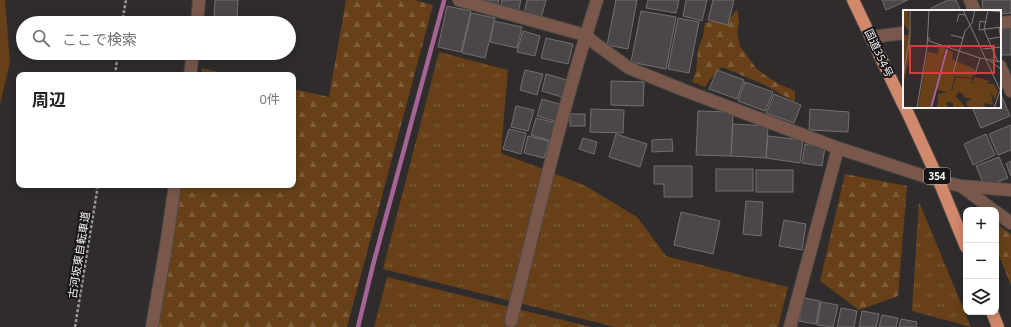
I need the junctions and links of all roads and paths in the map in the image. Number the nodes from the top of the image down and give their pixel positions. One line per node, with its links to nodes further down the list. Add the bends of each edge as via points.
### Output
1 (126, 0): 8 (path)
2 (199, 0): 9 (street)
3 (459, 0): 13 (street)
4 (597, 0): 13 (street)
5 (853, 0): 14 (highway, 国道354号 / 354)
6 (970, 0): 7 (street)
7 (975, 10)
8 (123, 16)
9 (198, 16)
10 (1011, 22): 11 (street)
11 (1001, 23)
12 (903, 33): 14 (street)
13 (586, 35): 23 (street, via 629,68); 34 (street)
14 (872, 37): 21 (highway, 国道354号 / 354)
15 (117, 60): 18 (path)
16 (192, 60): 19 (street)
17 (1001, 68): 20 (street)
18 (115, 72)
19 (190, 72)
20 (1011, 91)
21 (903, 104)
22 (905, 108): 24 (highway, 国道354号 / 354)
23 (838, 148): 24 (street); 37 (street)
24 (939, 181): 25 (street); 32 (highway, 国道354号 / 354)
25 (961, 186): 28 (street); 29 (street)
26 (98, 188): 35 (path, 古河坂東自転車道)
27 (175, 188): 36 (street)
28 (1011, 190)
29 (989, 207)
30 (999, 214): 31 (street)
31 (1011, 223)
32 (964, 243)
33 (993, 315): 38 (highway)
34 (511, 321)
35 (75, 327)
36 (152, 327)
37 (790, 327)
38 (998, 327)

